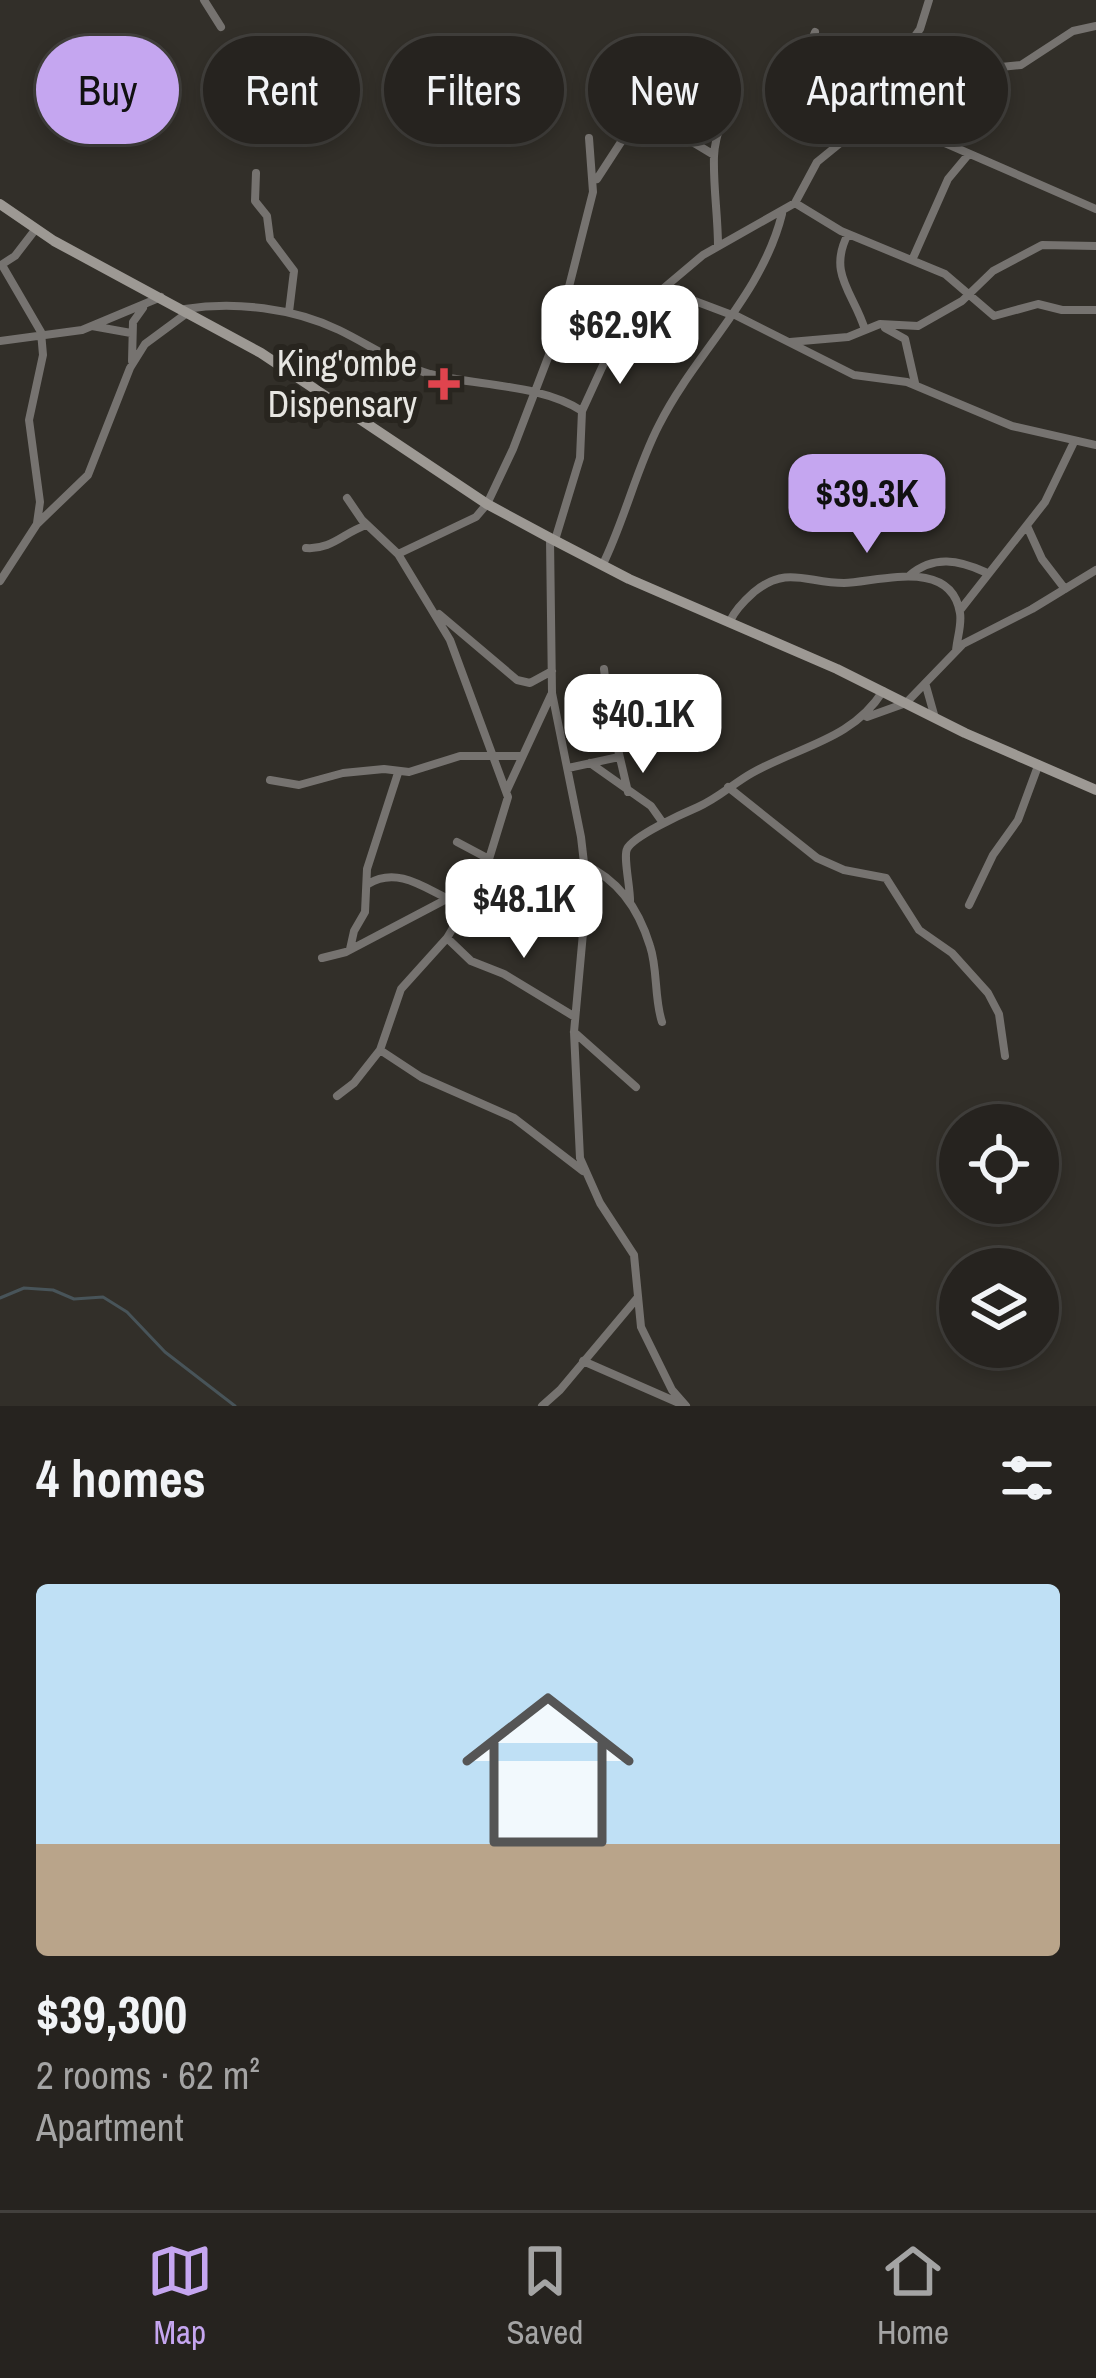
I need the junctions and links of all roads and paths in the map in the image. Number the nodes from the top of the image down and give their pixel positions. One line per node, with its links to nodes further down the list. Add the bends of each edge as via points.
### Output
1 (204, 0): 4 (street)
2 (928, 0): 7 (street)
3 (1096, 26): 8 (street)
4 (221, 27)
5 (814, 32): 6 (street)
6 (813, 36)
7 (915, 36)
8 (1008, 66)
9 (590, 144): 16 (street)
10 (716, 144): 14 (street)
11 (838, 144): 17 (street, via 817,162)
12 (946, 144): 13 (street)
13 (968, 154): 19 (street); 25 (street, via 947,179)
14 (714, 155): 16 (street, via 662,123 636,119); 23 (street)
15 (256, 173): 33 (street, via 254,195 268,233 294,271)
16 (595, 182): 40 (street)
17 (795, 203): 20 (street); 22 (street)
18 (0, 204): 21 (street)
19 (1096, 209)
20 (782, 213): 23 (street); 34 (street)
21 (35, 230): 26 (street); 29 (street)
22 (848, 234): 25 (street); 37 (street, via 840,269)
23 (718, 246): 27 (street)
24 (1096, 246): 28 (street, via 1042,245)
25 (913, 259): 28 (street)
26 (1, 265): 38 (street)
27 (662, 289): 34 (street); 43 (street)
28 (970, 292): 32 (street, via 994,316 1038,304); 36 (street, via 918,326)
29 (162, 297): 30 (street); 31 (street)
30 (144, 306): 35 (street); 39 (street)
31 (188, 310): 33 (street, via 221,304); 44 (street); 51 (street)
32 (1096, 310)
33 (289, 312): 46 (street, via 424,372)
34 (733, 315): 42 (street); 58 (street, via 658,426)
35 (92, 326): 38 (street); 39 (street)
36 (876, 326): 37 (street); 45 (street, via 904,340)
37 (866, 330): 42 (street)
38 (41, 332): 41 (street); 52 (street, via 44,355 29,420)
39 (131, 333): 44 (street)
40 (557, 334): 43 (street); 46 (street)
41 (0, 341)
42 (788, 343): 45 (street, via 854,374)
43 (610, 350): 47 (street)
44 (132, 364): 52 (street, via 88,475)
45 (916, 385): 48 (street)
46 (532, 393): 47 (street); 51 (street)
47 (581, 412): 55 (street, via 580,458)
48 (1074, 442): 49 (street); 54 (street)
49 (1096, 445)
50 (347, 498): 53 (street)
51 (487, 504): 55 (street); 57 (street, via 466,524)
52 (37, 524): 62 (street)
53 (368, 526): 56 (street, via 325,549); 57 (street)
54 (1027, 526): 60 (street); 63 (street)
55 (552, 539): 58 (street); 69 (street)
56 (306, 548)
57 (398, 554): 64 (street)
58 (603, 564): 66 (street)
59 (1096, 570): 63 (street)
60 (986, 573): 61 (street, via 940,560); 65 (street)
61 (909, 576): 65 (street, via 940,585); 66 (street, via 844,583 784,575 754,592)
62 (0, 581)
63 (1065, 589): 67 (street)
64 (432, 608): 69 (street, via 517,680 530,683); 76 (street)
65 (960, 611): 67 (street)
66 (730, 621): 71 (street)
67 (956, 651): 70 (street)
68 (604, 669): 78 (street)
69 (553, 670): 72 (street)
70 (926, 685): 73 (street); 75 (street)
71 (883, 691): 73 (street); 74 (street)
72 (552, 693): 77 (street); 81 (street)
73 (906, 703): 74 (street); 75 (street)
74 (865, 717): 84 (street)
75 (936, 719): 80 (street)
76 (492, 754): 77 (street); 82 (street); 86 (street)
77 (522, 756): 86 (street)
78 (619, 757): 79 (street); 87 (street)
79 (590, 764): 81 (street); 87 (street)
80 (1038, 766): 85 (street); 96 (street, via 1018,820)
81 (568, 768): 91 (street)
82 (398, 772): 83 (street, via 295,785); 92 (street)
83 (270, 780)
84 (728, 787): 88 (street); 104 (street, via 832,866 886,878 919,930 988,993)
85 (1096, 790)
86 (507, 791): 90 (street)
87 (628, 792): 88 (street)
88 (663, 823): 95 (street, via 628,846)
89 (457, 842): 90 (street)
90 (489, 859): 93 (street)
91 (585, 865): 95 (street); 100 (street)
92 (367, 885): 94 (street, via 398,876); 98 (street)
93 (474, 892): 94 (street); 97 (street)
94 (449, 899): 98 (street)
95 (630, 903): 101 (street, via 650,945)
96 (969, 905)
97 (447, 938): 100 (street, via 471,961); 103 (street, via 401,989)
98 (350, 949): 99 (street)
99 (322, 958)
100 (574, 1017): 102 (street)
101 (662, 1022)
102 (574, 1032): 105 (street); 107 (street)
103 (380, 1050): 106 (street); 107 (street, via 514,1118)
104 (1005, 1056)
105 (636, 1087)
106 (337, 1096)
107 (585, 1171): 108 (street, via 634,1255)
108 (639, 1296): 109 (street); 110 (street, via 645,1336)
109 (584, 1361): 110 (street); 111 (street)
110 (680, 1405)
111 (542, 1406)

